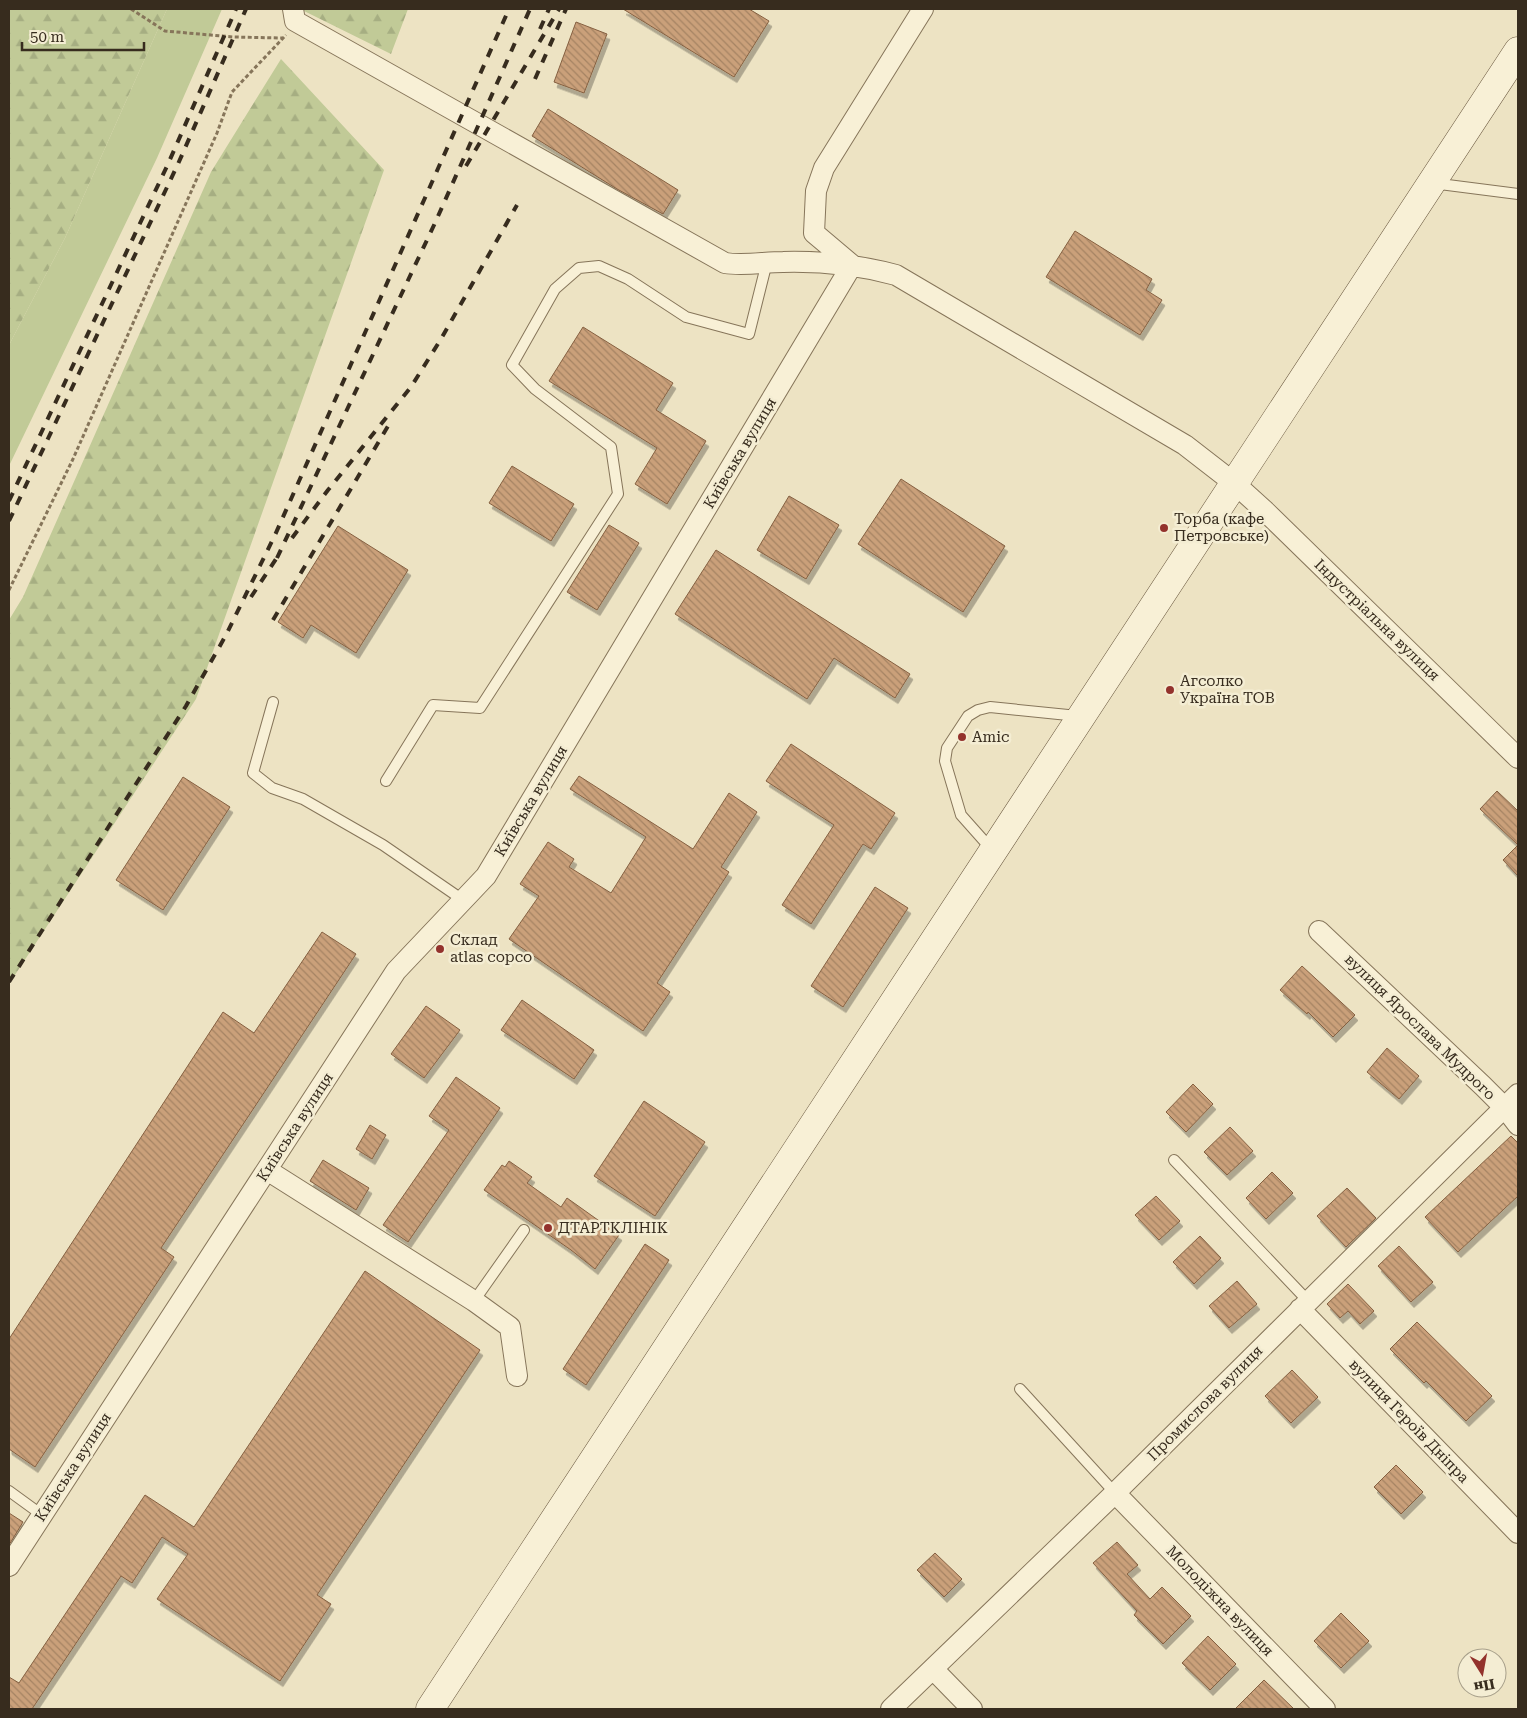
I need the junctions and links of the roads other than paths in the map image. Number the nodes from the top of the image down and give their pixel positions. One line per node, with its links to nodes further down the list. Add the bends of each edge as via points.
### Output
1 (923, 9): 7 (street, via 824,168 816,192 814,233)
2 (294, 15): 6 (street, Індустріальна вулиця, via 725,263)
3 (1518, 51): 4 (main road)
4 (1431, 182): 5 (lane); 8 (main road)
5 (1518, 194)
6 (767, 262): 7 (street, Індустріальна вулиця); 12 (lane, via 749,334 686,317 628,279 599,266 579,268 555,289 512,365 535,389 611,447 618,494 480,708 433,705)
7 (852, 265): 8 (street, Індустріальна вулиця, via 896,275 1185,445); 14 (street, Київська вулиця, via 486,876)
8 (1234, 483): 10 (main road); 11 (street, Індустріальна вулиця)
9 (273, 702): 14 (lane, via 253,772 272,788 303,799 383,845)
10 (1082, 716): 13 (main road); 13 (lane, via 990,707 968,716 947,748 945,761 961,815)
11 (1518, 758)
12 (386, 781)
13 (993, 851): 31 (main road)
14 (463, 900): 19 (street, Київська вулиця, via 396,971)
15 (1319, 931): 16 (street, вулиця Ярослава Мудрого)
16 (1512, 1101): 17 (street, вулиця Ярослава Мудрого); 22 (street, Промислова вулиця)
17 (1518, 1125)
18 (1174, 1160): 22 (lane)
19 (267, 1170): 21 (street); 27 (street, Київська вулиця)
20 (524, 1230): 21 (lane)
21 (474, 1302): 23 (street, via 510,1327)
22 (1304, 1305): 26 (street, Промислова вулиця); 28 (street, вулиця Героїв Дніпра)
23 (517, 1376)
24 (1020, 1389): 26 (lane)
25 (9, 1491): 27 (lane)
26 (1115, 1493): 30 (street, Промислова вулиця); 34 (street, Молодіжна вулиця)
27 (42, 1515): 29 (street, Київська вулиця)
28 (1518, 1533)
29 (9, 1566)
30 (933, 1668): 32 (street, Промислова вулиця); 33 (street)
31 (430, 1709)
32 (891, 1709)
33 (972, 1709)
34 (1325, 1709)

